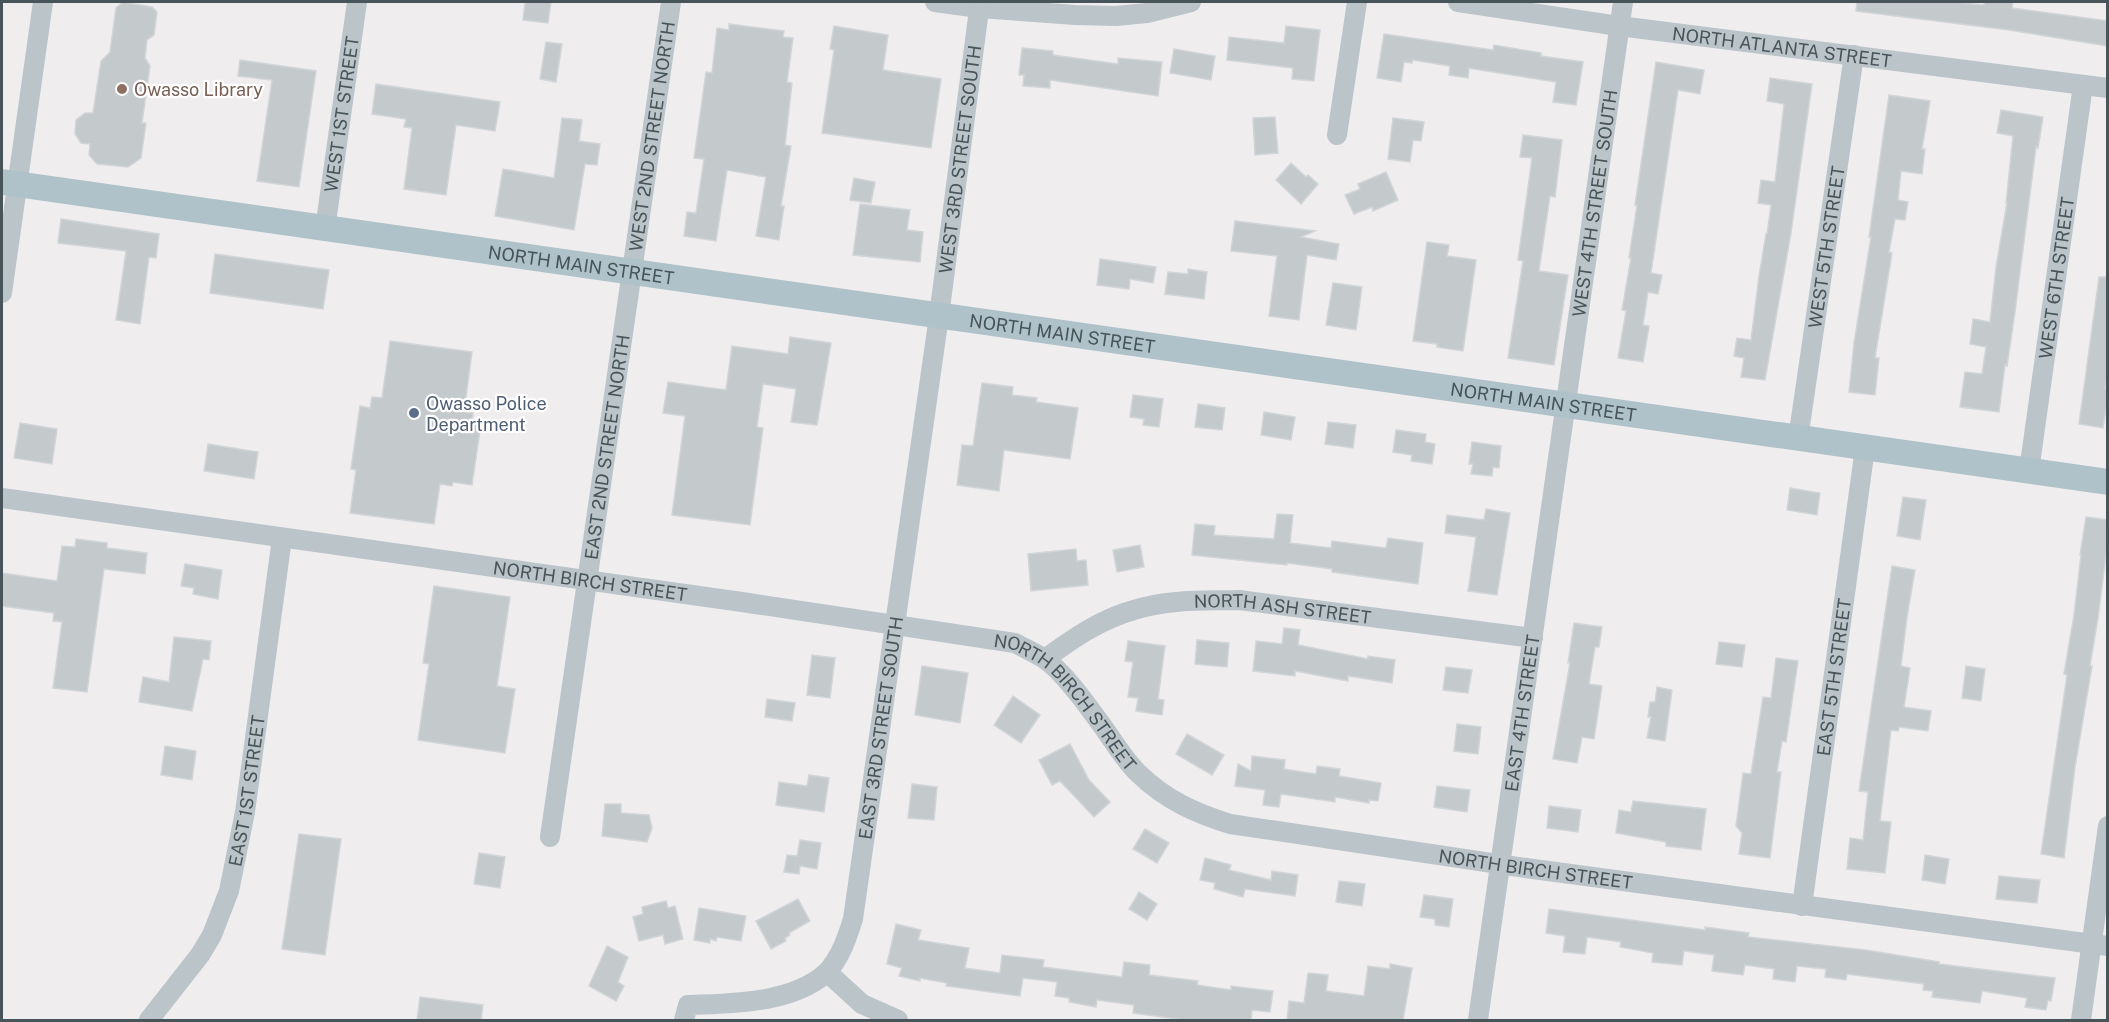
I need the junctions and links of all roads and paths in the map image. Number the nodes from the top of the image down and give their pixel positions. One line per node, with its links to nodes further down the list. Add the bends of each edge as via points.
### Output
1 (43, 2): 15 (street)
2 (357, 2): 16 (street, WEST 1ST STREET)
3 (671, 2): 17 (street, WEST 2ND STREET NORTH)
4 (935, 2): 9 (street)
5 (1191, 2): 9 (street, via 1116,16)
6 (1357, 2): 14 (street)
7 (1458, 2): 10 (street, NORTH ATLANTA STREET)
8 (1623, 2): 10 (street, WEST 4TH STREET SOUTH)
9 (979, 5): 19 (street, WEST 3RD STREET SOUTH)
10 (1619, 26): 11 (street, NORTH ATLANTA STREET); 20 (street, WEST 4TH STREET SOUTH)
11 (1854, 55): 12 (street, NORTH ATLANTA STREET); 21 (street, WEST 5TH STREET)
12 (2083, 85): 13 (street, NORTH ATLANTA STREET); 23 (street, WEST 6TH STREET)
13 (2108, 88)
14 (1337, 135)
15 (10, 183): 16 (main road, NORTH MAIN STREET); 18 (street)
16 (325, 229): 17 (main road, NORTH MAIN STREET)
17 (633, 272): 19 (main road, NORTH MAIN STREET); 27 (street, EAST 2ND STREET NORTH)
18 (2, 293)
19 (939, 316): 20 (main road, NORTH MAIN STREET); 28 (street, EAST 3RD STREET SOUTH)
20 (1565, 405): 21 (main road, NORTH MAIN STREET); 29 (street, EAST 4TH STREET)
21 (1798, 439): 22 (main road, NORTH MAIN STREET)
22 (1865, 448): 23 (main road, NORTH MAIN STREET); 34 (street, EAST 5TH STREET)
23 (2029, 471): 24 (main road, NORTH MAIN STREET)
24 (2108, 482)
25 (2, 498): 26 (street, NORTH BIRCH STREET)
26 (282, 538): 27 (street, NORTH BIRCH STREET); 37 (street, EAST 1ST STREET, via 245,812 229,891 200,955)
27 (588, 580): 28 (street, NORTH BIRCH STREET); 32 (street, EAST 2ND STREET NORTH)
28 (895, 624): 30 (street, NORTH BIRCH STREET, via 1015,644); 36 (street, EAST 3RD STREET SOUTH, via 853,919)
29 (1533, 638): 30 (street, NORTH ASH STREET, via 1239,600 1201,601 1134,610 1102,622); 33 (street, EAST 4TH STREET)
30 (1045, 659): 33 (street, NORTH BIRCH STREET, via 1073,687 1138,774 1179,805 1200,815 1230,824)
31 (2108, 826): 35 (street)
32 (550, 837)
33 (1500, 864): 34 (street, NORTH BIRCH STREET); 40 (street, EAST 4TH STREET)
34 (1802, 906): 35 (street, NORTH BIRCH STREET)
35 (2100, 945): 41 (street)
36 (827, 972): 38 (street, EAST 3RD STREET SOUTH, via 805,988 786,993 725,1004 688,1005); 39 (street, via 862,1004)
37 (149, 1020)
38 (684, 1020)
39 (898, 1020)
40 (1478, 1020)
41 (2081, 1020)

